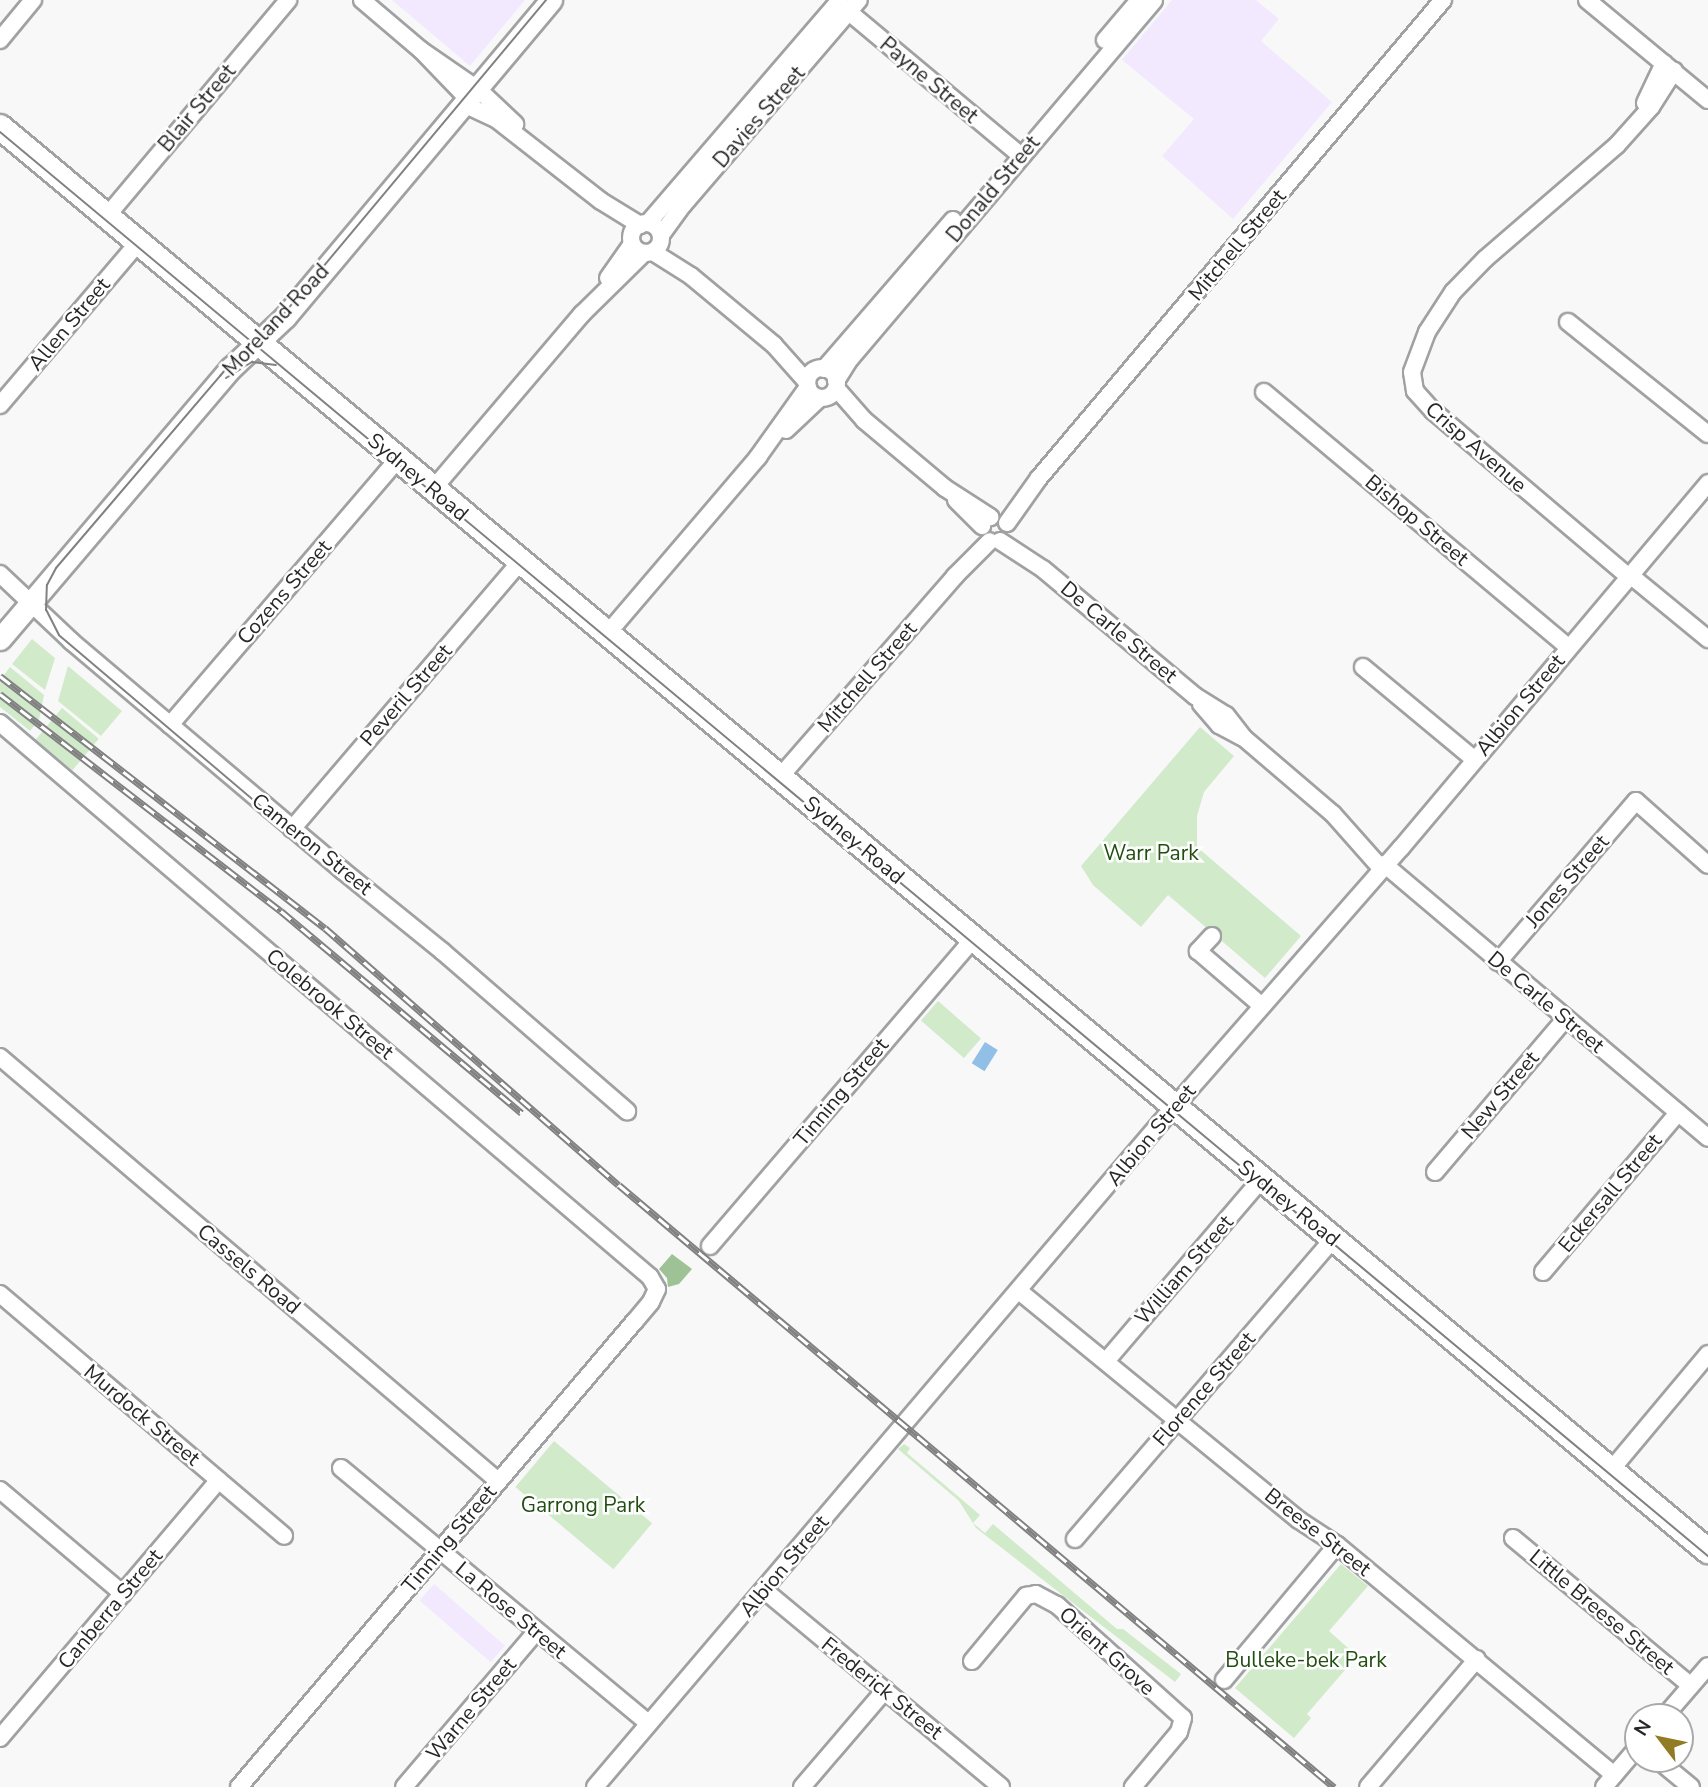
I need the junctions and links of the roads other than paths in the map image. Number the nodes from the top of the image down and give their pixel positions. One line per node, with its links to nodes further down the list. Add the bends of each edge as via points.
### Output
1 (33, 0): 10 (street)
2 (288, 0): 17 (street, Blair Street)
3 (362, 0): 12 (street, De Carle Street)
4 (551, 0): 12 (main road, Moreland Road)
5 (1139, 0): 16 (street, Donald Street)
6 (1154, 0): 16 (street, Donald Street)
7 (1587, 0): 11 (street)
8 (847, 4): 16 (street, Payne Street); 18 (street, Davies Street, via 683,205)
9 (1441, 4): 29 (street, Mitchell Street)
10 (0, 40)
11 (1669, 67): 13 (street); 32 (street, Crisp Avenue, via 1641,115 1603,158 1453,292 1427,331 1411,379 1433,411)
12 (468, 98): 15 (street, De Carle Street); 15 (street, De Carle Street, via 470,107 496,119); 21 (main road, Moreland Road, via 278,325)
13 (1708, 100)
14 (0, 127): 17 (highway, Sydney Road)
15 (536, 148): 18 (street, De Carle Street)
16 (1017, 153): 22 (street, Donald Street, via 850,359)
17 (107, 216): 19 (highway, Sydney Road)
18 (646, 238): 22 (street, De Carle Street); 28 (street, Davies Street)
19 (138, 243): 21 (highway, Sydney Road); 24 (street, Allen Street)
20 (1568, 322): 25 (street)
21 (258, 342): 26 (highway, Sydney Road); 33 (main road, Moreland Road)
22 (822, 384): 29 (street, De Carle Street); 34 (street, Donald Street)
23 (1264, 393): 37 (street, Bishop Street)
24 (0, 405)
25 (1708, 434)
26 (397, 460): 28 (highway, Sydney Road); 40 (street, Cozens Street)
27 (1708, 484): 32 (street, Albion Street)
28 (433, 489): 30 (highway, Sydney Road)
29 (995, 529): 42 (street, Mitchell Street); 44 (street, De Carle Street, via 1195,696 1226,716 1244,738 1333,814 1368,836)
30 (520, 562): 34 (highway, Sydney Road); 43 (street, Peveril Street)
31 (0, 574): 33 (street, Cameron Street)
32 (1630, 576): 36 (street); 37 (street, Albion Street)
33 (32, 601): 35 (main road, Moreland Road); 40 (street, Cameron Street)
34 (607, 634): 42 (highway, Sydney Road)
35 (0, 639)
36 (1708, 639)
37 (1569, 648): 41 (street, Albion Street)
38 (1363, 667): 41 (street)
39 (0, 723): 61 (street, Colebrook Street, via 639,1268)
40 (170, 725): 43 (street, Cameron Street)
41 (1474, 759): 44 (street, Albion Street)
42 (779, 778): 47 (highway, Sydney Road)
43 (292, 829): 53 (street, Cameron Street, via 375,894)
44 (1384, 864): 48 (street, De Carle Street); 49 (street, Albion Street)
45 (1708, 865): 48 (street, Jones Street, via 1636,801)
46 (1212, 936): 49 (street, via 1198,951)
47 (973, 939): 52 (highway, Sydney Road); 59 (street, Tinning Street)
48 (1498, 962): 50 (street, De Carle Street)
49 (1262, 1006): 52 (street, Albion Street)
50 (1565, 1019): 54 (street, De Carle Street); 56 (street, New Street)
51 (0, 1057): 70 (street, Cassels Road)
52 (1174, 1107): 57 (highway, Sydney Road); 62 (street, Albion Street)
53 (627, 1111)
54 (1678, 1114): 55 (street, De Carle Street); 60 (street, Eckersall Street)
55 (1708, 1138)
56 (1435, 1172)
57 (1261, 1180): 58 (highway, Sydney Road); 65 (street, William Street)
58 (1333, 1239): 66 (street, Florence Street); 68 (highway, Sydney Road)
59 (710, 1246)
60 (1543, 1272)
61 (657, 1289): 70 (street, Tinning Street)
62 (1019, 1291): 65 (street, Breese Street); 78 (street, Albion Street)
63 (0, 1294): 69 (street, Murdock Street)
64 (1708, 1354): 68 (street)
65 (1107, 1360): 66 (street, Breese Street)
66 (1179, 1419): 74 (street, Florence Street); 75 (street, Breese Street, via 1299,1520)
67 (341, 1468): 76 (street, La Rose Street)
68 (1611, 1470): 77 (highway, Sydney Road)
69 (219, 1480): 72 (street, Murdock Street); 79 (street, Canberra Street)
70 (498, 1482): 76 (street, Tinning Street)
71 (0, 1490): 79 (street)
72 (284, 1536)
73 (1513, 1538): 85 (street, Little Breese Street)
74 (1075, 1539)
75 (1337, 1545): 81 (street, Breese Street); 84 (street)
76 (439, 1550): 80 (street, La Rose Street); 93 (street, Tinning Street)
77 (1708, 1551)
78 (764, 1590): 86 (street, Frederick Street); 88 (street, Albion Street)
79 (122, 1594): 89 (street, Canberra Street)
80 (537, 1631): 88 (street, La Rose Street); 94 (street, Warne Street)
81 (1477, 1660): 92 (street, Breese Street); 99 (street)
82 (972, 1661): 98 (street, Orient Grove, via 1026,1596 1036,1594 1057,1605 1183,1718 1179,1732)
83 (1708, 1666): 85 (street)
84 (1224, 1680)
85 (1691, 1686): 87 (street)
86 (884, 1690): 96 (street); 97 (street, Frederick Street)
87 (1676, 1703)
88 (649, 1724): 95 (street, Albion Street)
89 (0, 1738)
90 (1624, 1764): 92 (street)
91 (1674, 1773): 100 (street)
92 (1609, 1781)
93 (239, 1787)
94 (404, 1787)
95 (595, 1787)
96 (802, 1787)
97 (1001, 1787)
98 (1133, 1787)
99 (1368, 1787)
100 (1691, 1787)

